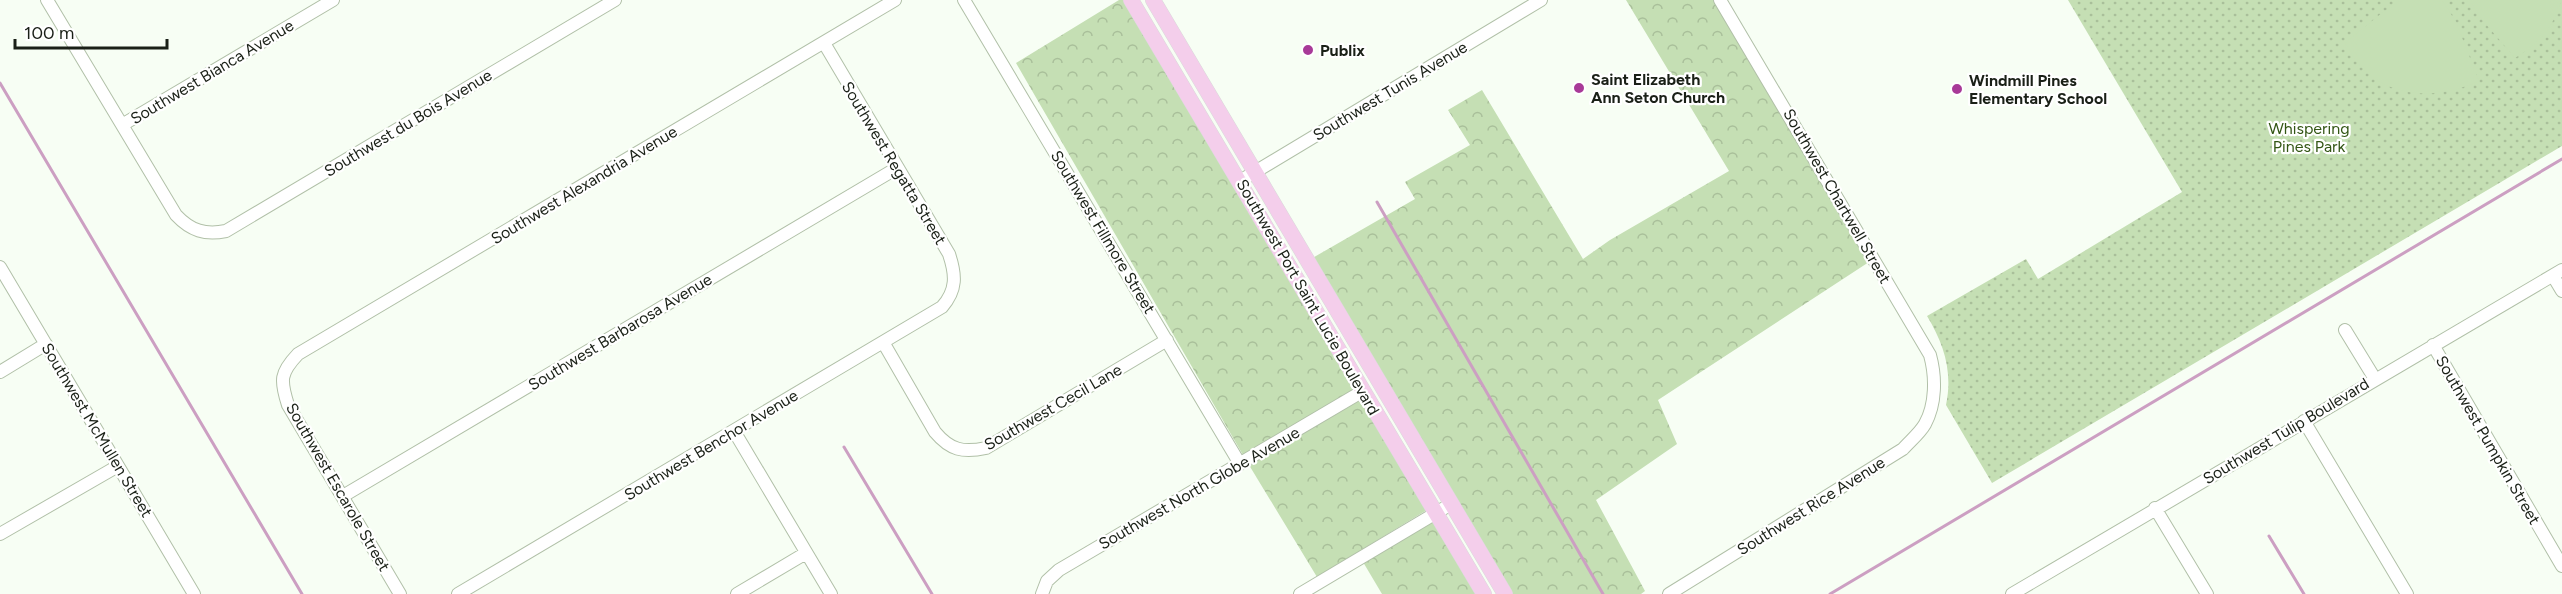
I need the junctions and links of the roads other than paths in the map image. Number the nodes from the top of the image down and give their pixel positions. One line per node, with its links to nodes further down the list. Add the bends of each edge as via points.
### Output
1 (333, 0): 11 (street, Southwest Bianca Avenue)
2 (615, 0): 11 (street, Southwest du Bois Avenue, via 226,231 211,234 185,225)
3 (895, 0): 10 (street, Southwest Alexandria Avenue)
4 (964, 0): 20 (street, Southwest Fillmore Street)
5 (1131, 0): 14 (main road, Southwest Port Saint Lucie Boulevard)
6 (1153, 0): 13 (main road, Southwest Port Saint Lucie Boulevard)
7 (1541, 0): 13 (street, Southwest Tunis Avenue)
8 (1720, 0): 28 (street, Southwest Chartwell Street, via 1930,355 1935,374)
9 (50, 1): 11 (street)
10 (824, 43): 12 (street, Southwest Regatta Street); 25 (street, Southwest Alexandria Avenue, via 298,354)
11 (122, 125)
12 (897, 168): 17 (street, Southwest Regatta Street, via 948,254); 33 (street, Southwest Barbarosa Avenue)
13 (1256, 172): 14 (street, Southwest Tunis Avenue); 34 (main road, Southwest Port Saint Lucie Boulevard)
14 (1240, 181): 27 (main road, Southwest Port Saint Lucie Boulevard)
15 (0, 267): 22 (street, Southwest McMullen Street)
16 (2557, 273): 18 (street); 23 (street, Southwest Tulip Boulevard)
17 (955, 287): 21 (street, Southwest Benchor Avenue, via 942,307)
18 (2562, 291)
19 (2345, 330): 26 (street)
20 (1167, 340): 21 (street, Southwest Cecil Lane, via 986,448 970,451 956,450 934,432); 31 (street, Southwest Fillmore Street)
21 (883, 342): 30 (street, Southwest Benchor Avenue)
22 (46, 344): 24 (street); 32 (street, Southwest McMullen Street)
23 (2433, 345): 26 (street, Southwest Tulip Boulevard); 39 (street, Southwest Pumpkin Street)
24 (0, 372)
25 (282, 379): 33 (street, Southwest Escarole Street, via 288,405)
26 (2375, 379): 29 (street, Southwest Tulip Boulevard)
27 (1363, 391): 31 (street, Southwest North Globe Avenue); 36 (main road, Southwest Port Saint Lucie Boulevard)
28 (1932, 399): 49 (street, Southwest Rice Avenue, via 1924,424 1903,449)
29 (2304, 421): 35 (street, Southwest Tulip Boulevard); 52 (street)
30 (734, 431): 38 (street); 43 (street, Southwest Benchor Avenue)
31 (1240, 464): 41 (street, Southwest North Globe Avenue, via 1059,570 1047,581)
32 (118, 466): 37 (street); 40 (street, Southwest McMullen Street)
33 (343, 496): 42 (street, Southwest Escarole Street)
34 (1451, 504): 36 (street); 48 (main road, Southwest Port Saint Lucie Boulevard)
35 (2155, 508): 50 (street, Southwest Tulip Boulevard); 51 (street)
36 (1436, 513): 46 (street); 47 (main road, Southwest Port Saint Lucie Boulevard)
37 (0, 534)
38 (806, 553): 44 (street); 45 (street)
39 (2562, 566)
40 (190, 593)
41 (1042, 593)
42 (400, 594)
43 (458, 594)
44 (737, 594)
45 (831, 594)
46 (1300, 594)
47 (1484, 594)
48 (1505, 594)
49 (1669, 594)
50 (2012, 594)
51 (2207, 594)
52 (2407, 594)

